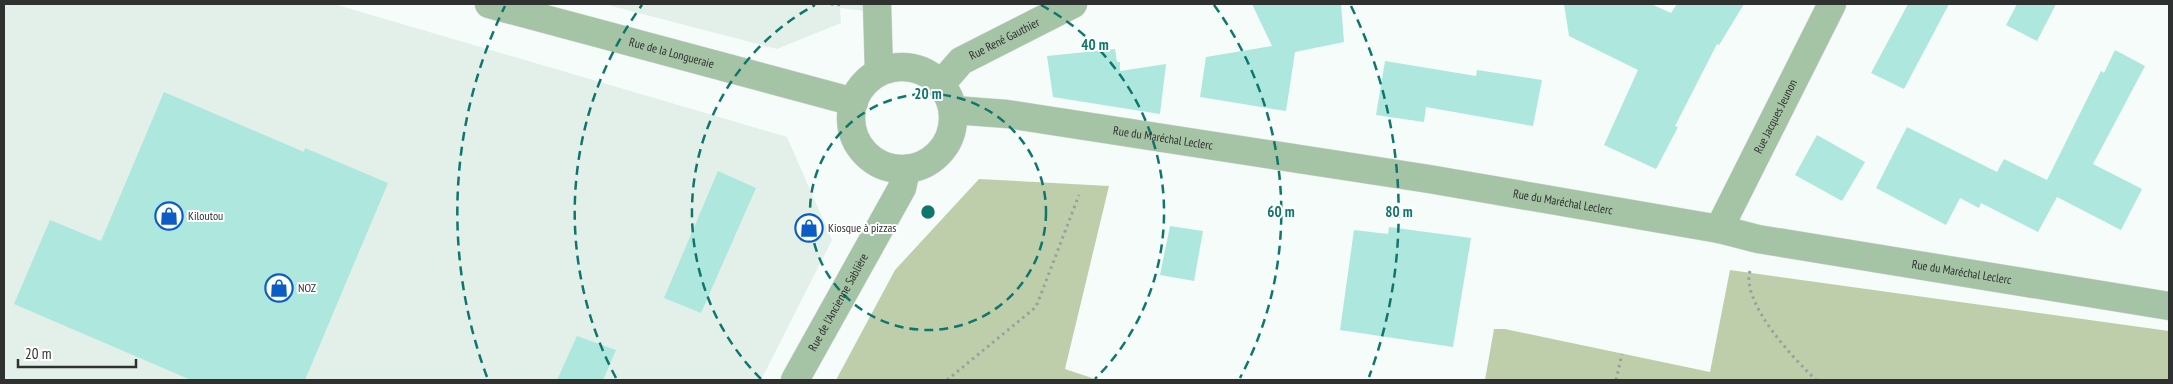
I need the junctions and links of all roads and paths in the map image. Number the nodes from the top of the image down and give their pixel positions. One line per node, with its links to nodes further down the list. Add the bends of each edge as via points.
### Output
1 (489, 4): 7 (street, Rue de la Longueraie)
2 (877, 4): 5 (street)
3 (1074, 4): 6 (street, Rue René Gauthier, via 961,61)
4 (1832, 4): 11 (street, Rue Jacques Jeunon)
5 (879, 72): 6 (street, via 895,67 912,68); 7 (street, via 868,79)
6 (941, 84): 8 (street)
7 (854, 102): 9 (street, via 851,118 854,135 862,150 874,161)
8 (954, 110): 9 (street, via 952,130 946,145 935,158); 11 (street, Rue du Maréchal Leclerc, via 1007,114 1429,179)
9 (906, 170): 15 (street, Rue de l'Ancienne Sablière, via 902,188)
10 (1079, 195): 16 (path, via 1036,307)
11 (1719, 229): 12 (street, Rue du Maréchal Leclerc)
12 (1758, 239): 13 (street, Rue du Maréchal Leclerc); 18 (path, via 1748,278 1760,314)
13 (2169, 306)
14 (1622, 354): 17 (path)
15 (795, 380)
16 (947, 380)
17 (1616, 380)
18 (1816, 380)

